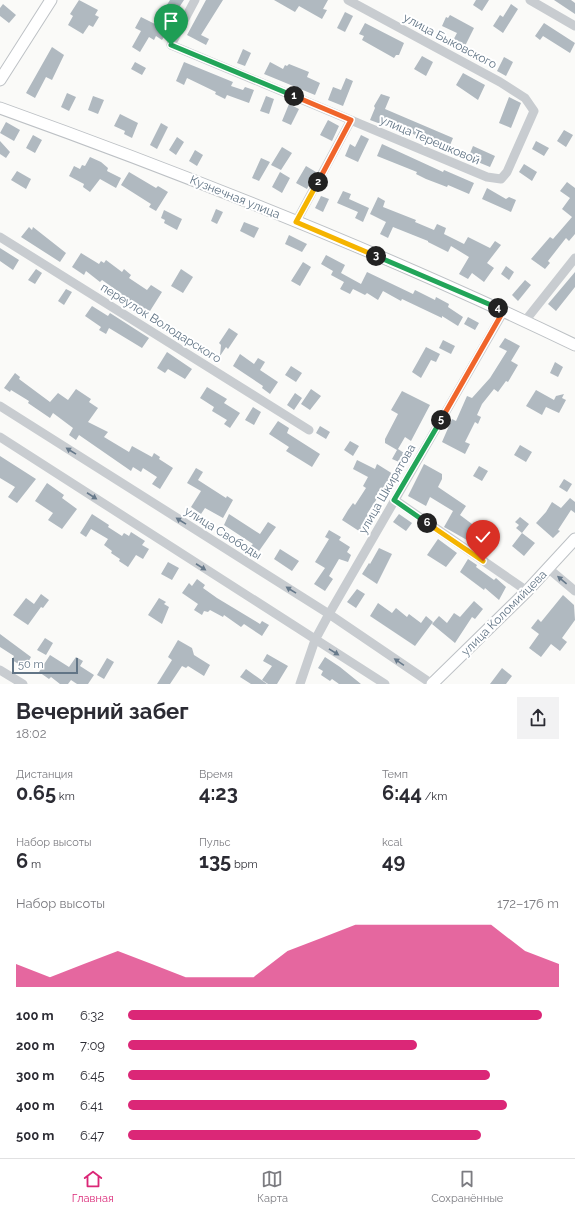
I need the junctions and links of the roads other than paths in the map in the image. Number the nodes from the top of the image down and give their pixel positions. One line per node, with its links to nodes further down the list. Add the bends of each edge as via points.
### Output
1 (51, 0): 6 (main road)
2 (195, 0): 8 (street, улица Терешковой, via 171,45)
3 (348, 0): 9 (street, улица Быковского, via 525,98 534,111 507,172)
4 (530, 0): 5 (street)
5 (575, 26)
6 (0, 80)
7 (0, 108): 10 (main road, Кузнечная улица, via 114,149)
8 (351, 120): 9 (street, улица Терешковой, via 487,177); 10 (street)
9 (501, 179)
10 (296, 222): 13 (main road, Кузнечная улица)
11 (0, 237): 17 (street, переулок Володарского)
12 (575, 258): 14 (street)
13 (504, 310): 14 (main road, Кузнечная улица); 19 (street, улица Шкирятова)
14 (525, 321): 15 (main road, Кузнечная улица)
15 (575, 345)
16 (0, 406): 24 (street, улица Свободы, one-way to 16)
17 (309, 430)
18 (0, 437): 25 (street, one-way to 25)
19 (394, 500): 22 (street); 24 (street, улица Шкирятова)
20 (575, 539): 21 (main road, улица Коломийцева)
21 (549, 569): 22 (main road, улица Коломийцева); 23 (street, one-way to 21)
22 (527, 591): 30 (main road, улица Коломийцева)
23 (575, 591)
24 (329, 614): 25 (street, улица Шкирятова); 30 (street, улица Свободы, one-way to 24)
25 (315, 640): 28 (street, улица Шкирятова); 29 (street, one-way to 29)
26 (0, 670): 27 (street)
27 (23, 684)
28 (300, 684)
29 (385, 684)
30 (432, 684)

